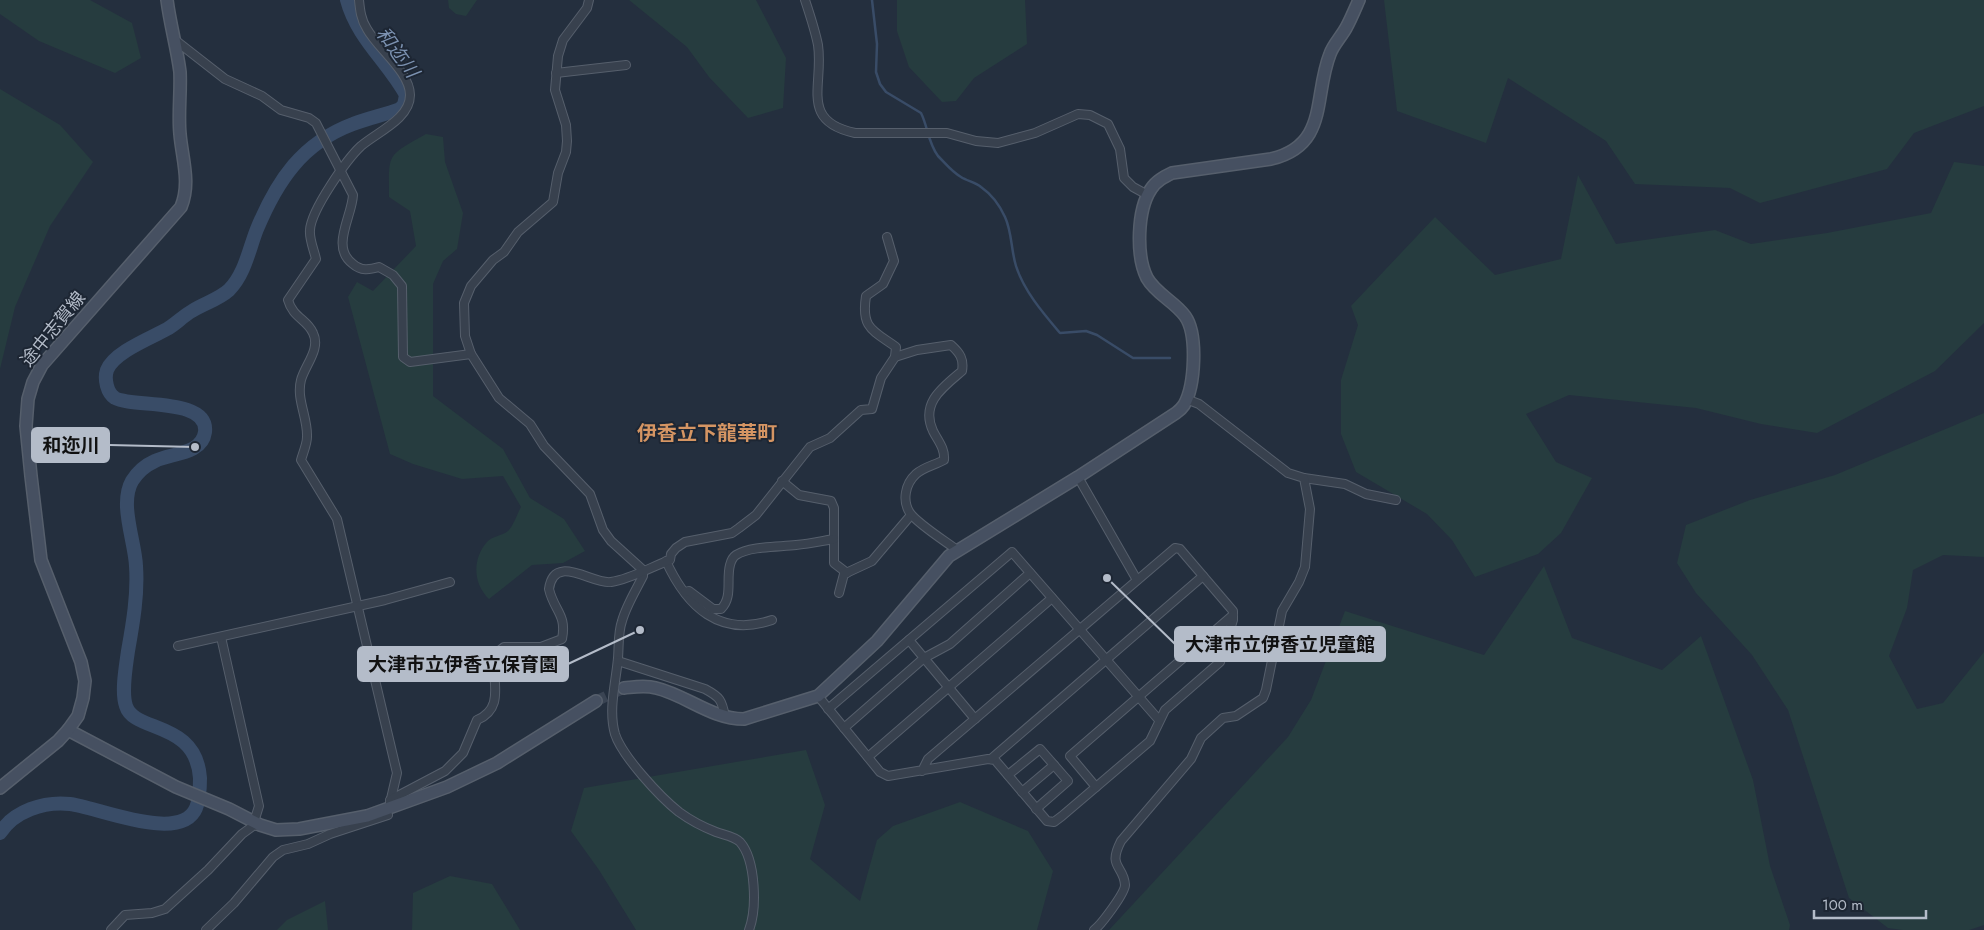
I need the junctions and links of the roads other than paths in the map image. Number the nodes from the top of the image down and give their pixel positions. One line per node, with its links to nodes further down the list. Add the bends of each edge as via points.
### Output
1 (167, 0): 6 (street, 途中志賀線)
2 (359, 0): 9 (street, via 366,29 399,70 410,94 406,109 361,146)
3 (589, 0): 8 (street, via 587,8 563,40)
4 (806, 0): 10 (street, via 818,45 816,102 830,124 855,133 947,133 998,143 1035,133 1078,114 1090,115 1108,124 1120,149 1124,178)
5 (1359, 0): 14 (street, via 1331,50 1318,113 1303,144 1283,156 1270,159 1172,173 1160,179 1147,196 1141,221 1140,252 1144,268 1156,290 1185,316 1192,334 1193,358)
6 (173, 38): 9 (street, via 226,79 262,96 281,110 316,123); 52 (street, 途中志賀線, via 179,70 180,134 186,184 182,206 42,364 28,399 26,426 41,560 81,662 85,681 78,716)
7 (626, 65): 8 (street)
8 (556, 73): 12 (street, via 555,90 566,125 567,141 553,202 518,232 504,252 471,286 464,303 464,336)
9 (340, 170): 12 (street, via 353,195 342,240 343,250 350,262 360,269 379,267 393,274 402,286 403,357 410,362); 32 (street, via 311,224 310,236 316,259 288,300 290,310 313,331 315,341 301,380 307,438 301,460 337,519)
10 (1144, 193)
11 (887, 237): 13 (street, via 894,262 883,284 866,296 863,314 871,330 896,347)
12 (471, 354): 23 (street, via 499,398 530,424 544,446 590,494 603,530 611,541)
13 (895, 357): 17 (street, via 881,378 872,409 861,410 830,438 810,447); 19 (street, via 951,345 960,352 963,363 962,371 932,400 932,429 944,452 944,460 917,473 909,482 906,505)
14 (1186, 399): 15 (street, via 1176,413); 16 (street, via 1199,404 1288,473)
15 (1078, 477): 21 (street); 27 (street)
16 (1304, 478): 18 (street, via 1345,484 1366,494); 67 (street, via 1310,509 1305,567 1282,611 1263,698 1236,716 1222,718 1201,738 1191,759 1121,841 1116,851 1116,863 1125,888 1101,925)
17 (782, 481): 20 (street, via 799,494 831,501); 22 (street, via 756,515 732,533 685,542)
18 (1396, 500)
19 (911, 515): 21 (street); 24 (street, via 872,561)
20 (834, 539): 24 (street, via 834,563); 29 (street, via 777,546 735,556 730,562 728,597 721,608 714,609 689,591)
21 (957, 550): 44 (street, via 940,565 877,642)
22 (666, 561): 23 (street); 29 (street)
23 (643, 570): 41 (street, via 622,621); 61 (street, via 609,583 572,572 555,575 549,589 563,620 562,639 541,647 504,647 499,650 495,658 493,709 477,720 463,753 445,771)
24 (847, 573): 30 (street)
25 (1030, 573): 31 (street); 37 (street, via 1012,552); 39 (street, via 950,644)
26 (1203, 576): 27 (street, via 1180,549 1175,548); 33 (street); 40 (street)
27 (1137, 580): 35 (street)
28 (450, 582): 32 (street)
29 (685, 592): 34 (street, via 702,612 714,620 757,625)
30 (839, 593)
31 (1052, 598): 35 (street); 42 (street)
32 (359, 605): 36 (street); 61 (street, via 397,773)
33 (1233, 615): 45 (street); 50 (street, via 1220,662 1165,710)
34 (772, 620)
35 (1079, 629): 40 (street); 49 (street)
36 (221, 638): 38 (street); 63 (street, via 259,806)
37 (909, 640): 39 (street); 47 (street)
38 (178, 646)
39 (924, 658): 42 (street); 51 (street)
40 (1106, 660): 45 (street); 54 (street)
41 (618, 661): 48 (street, via 717,695); 66 (street, via 613,721 615,735 639,771 679,812 737,840 744,848 754,894)
42 (949, 687): 49 (street); 53 (street)
43 (624, 688): 48 (street, via 655,688)
44 (818, 696): 47 (street); 48 (street, via 744,718)
45 (1138, 697): 50 (street); 58 (street, via 1070,756)
46 (596, 701): 61 (street, via 483,770)
47 (828, 709): 51 (street)
48 (725, 717)
49 (975, 719): 56 (street, via 928,759)
50 (1159, 720): 58 (street, via 1150,741)
51 (844, 728): 53 (street)
52 (68, 730): 59 (street, 途中志賀線); 63 (street, via 176,787)
53 (868, 757): 56 (street, via 880,772 888,776)
54 (991, 759): 56 (street); 57 (street)
55 (1054, 764): 57 (street, via 1040,749); 60 (street); 62 (street, via 1068,781)
56 (922, 771)
57 (1008, 775): 60 (street)
58 (1096, 787): 62 (street, via 1054,822 1046,821)
59 (0, 788)
60 (1022, 792): 62 (street)
61 (389, 808): 63 (street, via 367,816 299,830 276,830); 65 (street, via 308,844 283,850)
62 (1036, 809)
63 (257, 824): 64 (street, via 242,834 165,909 125,915)
64 (111, 930)
65 (206, 930)
66 (749, 930)
67 (1094, 930)

